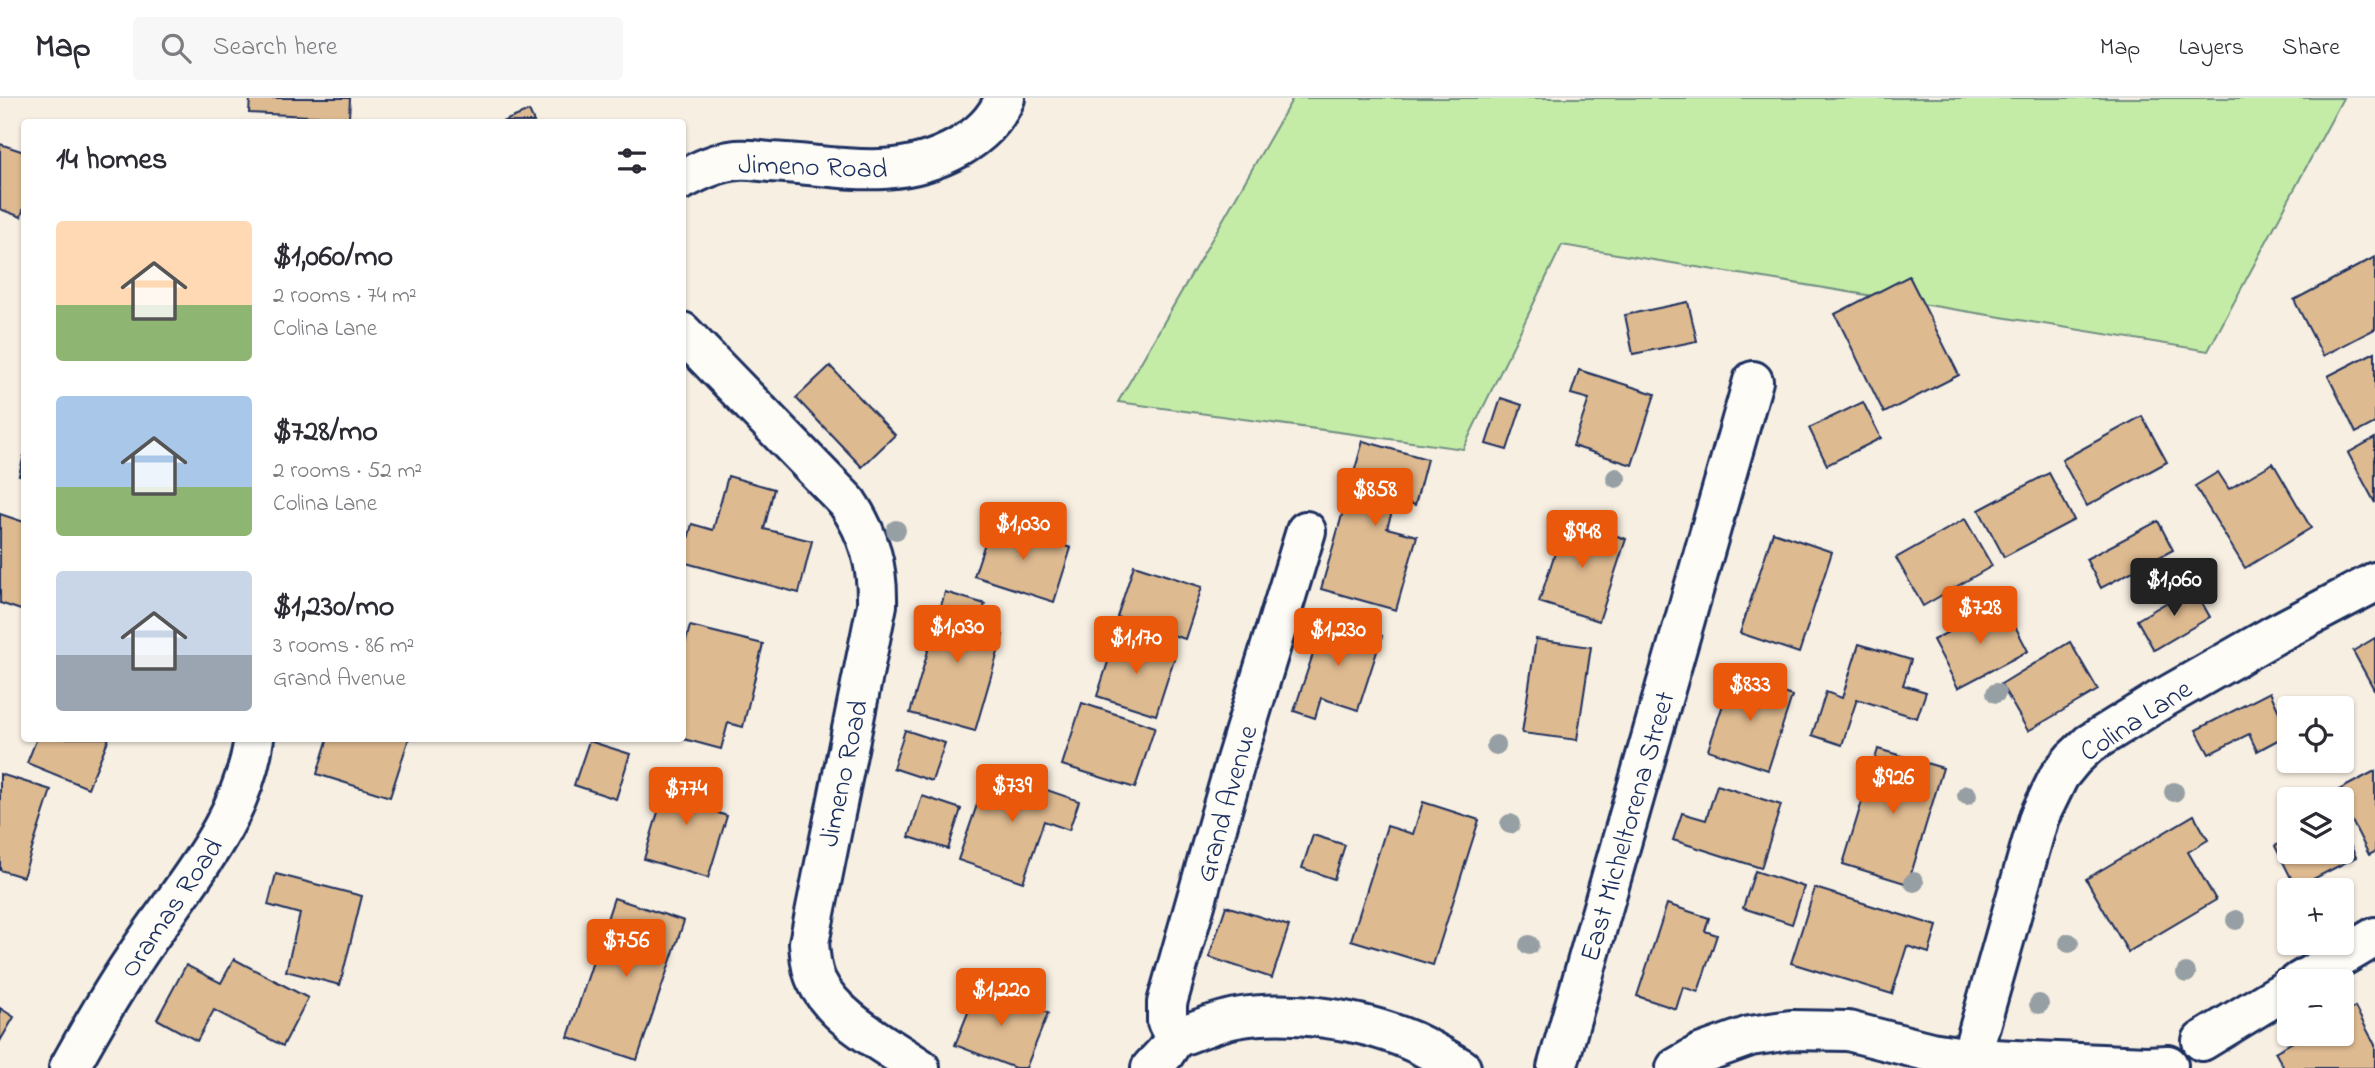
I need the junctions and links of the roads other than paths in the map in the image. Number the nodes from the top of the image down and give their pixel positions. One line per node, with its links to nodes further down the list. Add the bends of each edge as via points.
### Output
1 (1005, 98): 2 (street, Jimeno Road, via 991,122 967,143 912,166 856,169 737,160 706,166)
2 (686, 178)
3 (686, 336): 16 (street, Jimeno Road, via 847,502 869,540 877,605 811,923 810,962 825,997 838,1012)
4 (1753, 381): 19 (street, East Micheltorena Street)
5 (1306, 531): 11 (street, Grand Avenue, via 1167,1003 1167,1022)
6 (2375, 582): 13 (street, Colina Lane, via 2160,700 2073,759 2039,817)
7 (253, 742): 15 (street, Oramas Road, via 242,790 210,850 135,957)
8 (2375, 937): 9 (street)
9 (2322, 969)
10 (2277, 997): 12 (street)
11 (1175, 1038): 17 (street); 18 (street, via 1236,1018 1272,1014 1322,1017 1409,1040)
12 (2204, 1055): 14 (street, via 2190,1035 2179,1037 2167,1054)
13 (1969, 1063): 14 (street); 20 (street, via 1847,1031 1791,1030 1749,1035)
14 (2169, 1066)
15 (69, 1068)
16 (920, 1068)
17 (1151, 1068)
18 (1461, 1068)
19 (1557, 1068)
20 (1676, 1068)

